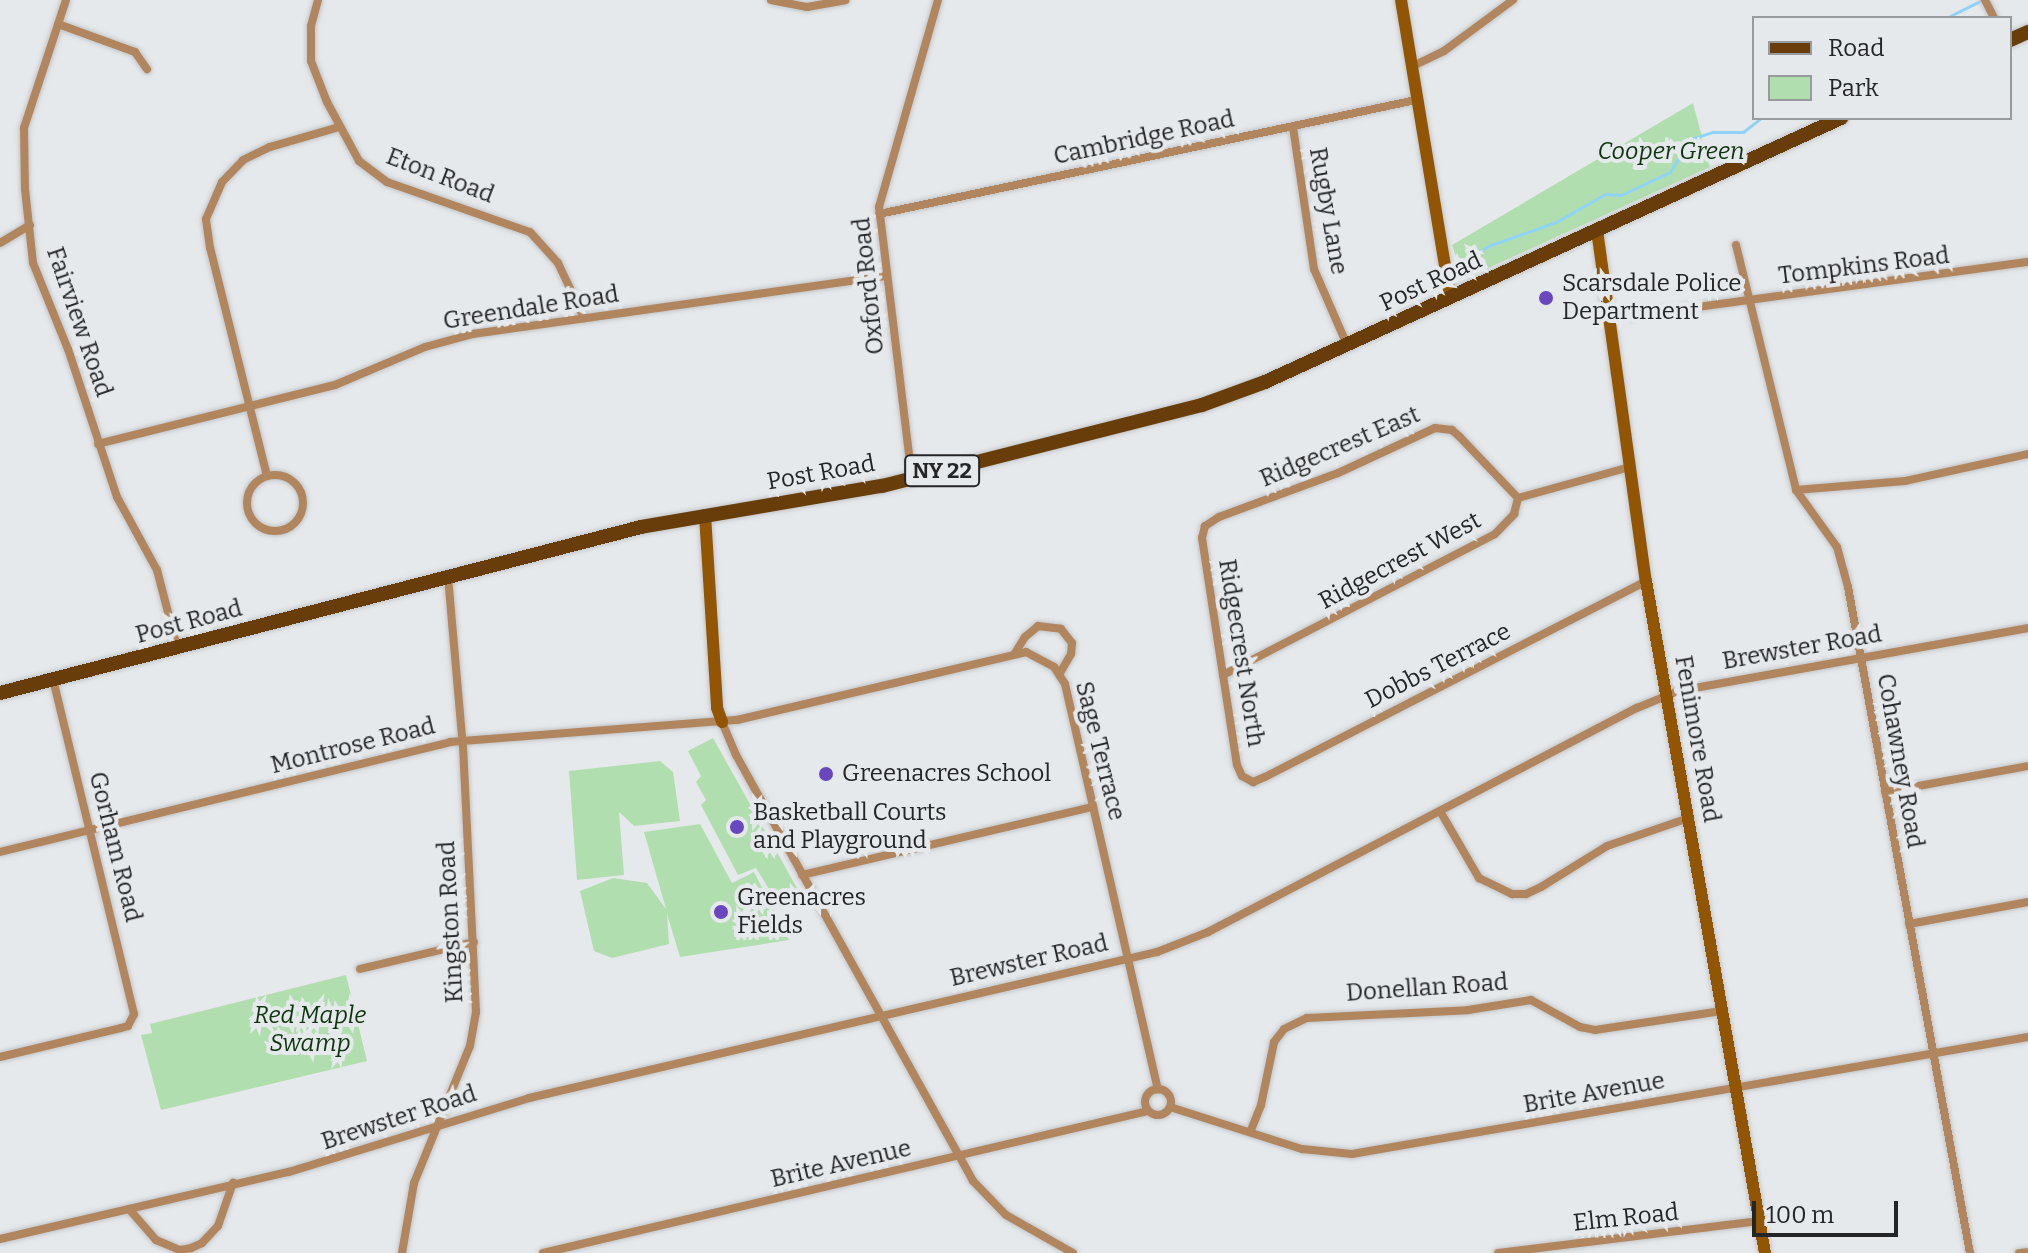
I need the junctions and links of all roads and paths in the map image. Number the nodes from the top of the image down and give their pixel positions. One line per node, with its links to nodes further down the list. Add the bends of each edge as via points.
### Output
1 (66, 0): 8 (street, Fairview Road)
2 (318, 0): 13 (street, Eton Road, via 311,61)
3 (771, 0): 4 (street, via 807,7)
4 (845, 0)
5 (938, 0): 15 (street, Oxford Road)
6 (1401, 0): 9 (main road)
7 (1513, 0): 9 (street, via 1444,51)
8 (58, 24): 10 (street, via 135,52); 16 (street, Fairview Road, via 24,128)
9 (1411, 67): 11 (main road)
10 (147, 69)
11 (1416, 100): 14 (street, Cambridge Road); 22 (main road)
12 (1837, 120): 17 (main road, Post Road / NY 22)
13 (339, 127): 24 (street, Eton Road, via 373,174 537,238 558,263); 27 (street, via 254,152 222,182 209,208 210,248)
14 (1293, 127): 15 (street, Cambridge Road); 26 (street, Rugby Lane, via 1314,269)
15 (879, 214): 21 (street, Oxford Road)
16 (30, 225): 18 (street); 28 (street, Fairview Road, via 33,263)
17 (1597, 230): 22 (main road, Post Road / NY 22); 25 (main road, Fenimore Road)
18 (0, 243)
19 (1736, 245): 23 (street, Cohawney Road)
20 (2028, 262): 23 (street, Tompkins Road)
21 (887, 276): 24 (street, Greendale Road); 32 (street, Oxford Road)
22 (1450, 297): 26 (main road, Post Road / NY 22)
23 (1749, 301): 25 (street, Tompkins Road); 33 (street, Cohawney Road)
24 (584, 318): 27 (street, Greendale Road, via 449,340 335,385)
25 (1610, 319): 30 (main road, Fenimore Road)
26 (1347, 345): 32 (main road, Post Road / NY 22, via 1202,405)
27 (250, 407): 28 (street, Greendale Road); 31 (street)
28 (98, 444): 40 (street, Fairview Road, via 120,505 157,570)
29 (2028, 454): 33 (street, via 1905,481)
30 (1630, 467): 34 (street); 38 (main road, Fenimore Road)
31 (267, 476): 31 (street, via 251,488 249,514 262,527 286,528 299,516 301,494 288,478)
32 (912, 479): 35 (main road, Post Road / NY 22)
33 (1796, 490): 42 (street, Cohawney Road, via 1837,547)
34 (1518, 498): 36 (street, Ridgecrest East, via 1452,430 1435,428 1338,473 1219,517); 44 (street, Ridgecrest West, via 1514,514 1495,534)
35 (705, 515): 37 (main road, Post Road / NY 22); 48 (main road)
36 (1203, 529): 44 (street, Ridgecrest North)
37 (448, 577): 40 (main road, Post Road / NY 22); 49 (street, Kingston Road)
38 (1646, 581): 47 (main road, Fenimore Road); 51 (street, Dobbs Terrace, via 1265,777)
39 (2028, 628): 42 (street, Brewster Road)
40 (177, 647): 45 (main road, Post Road / NY 22)
41 (1015, 653): 43 (street, Sage Terrace, via 1036,655); 43 (street, via 1038,626 1061,629 1072,643); 48 (street)
42 (1861, 657): 47 (street, Brewster Road); 52 (street, Cohawney Road)
43 (1060, 673): 53 (street, Sage Terrace)
44 (1223, 675): 51 (street, Ridgecrest North, via 1237,765)
45 (53, 680): 46 (main road, Post Road / NY 22); 56 (street, Gorham Road)
46 (0, 693)
47 (1667, 696): 54 (street, Brewster Road); 55 (main road, Fenimore Road)
48 (722, 722): 49 (street, Montrose Road); 58 (street)
49 (461, 741): 56 (street, Montrose Road); 61 (street, Kingston Road)
50 (2028, 766): 52 (street)
51 (1247, 780)
52 (1885, 792): 60 (street, Cohawney Road)
53 (1093, 807): 58 (street); 62 (street, Sage Terrace)
54 (1440, 811): 55 (street, via 1479,878 1502,892 1519,894 1541,887 1607,846); 62 (street, Brewster Road, via 1208,932)
55 (1689, 818): 64 (main road, Fenimore Road)
56 (90, 832): 57 (street, Montrose Road); 68 (street, Gorham Road, via 133,1006 130,1023)
57 (0, 852)
58 (802, 875): 65 (street)
59 (2028, 902): 60 (street)
60 (1909, 924): 67 (street, Cohawney Road)
61 (474, 942): 63 (street); 73 (street, Kingston Road, via 473,1036)
62 (1129, 959): 65 (street, Brewster Road); 69 (street, Sage Terrace)
63 (360, 969)
64 (1722, 1011): 70 (main road, Fenimore Road); 74 (street, Donellan Road, via 1595,1030 1531,1000 1468,1010 1307,1018 1290,1024 1274,1042)
65 (880, 1016): 73 (street, Brewster Road, via 529,1098); 75 (street)
66 (2028, 1037): 67 (street, Brite Avenue)
67 (1934, 1055): 70 (street, Brite Avenue); 86 (street, Cohawney Road)
68 (0, 1057)
69 (1158, 1089): 71 (street, via 1169,1095); 72 (street, via 1147,1095)
70 (1735, 1090): 74 (street, Brite Avenue, via 1352,1154 1302,1149); 78 (main road, Fenimore Road)
71 (1170, 1107): 72 (street, Brite Avenue, via 1163,1115); 74 (street, Brite Avenue)
72 (1148, 1111): 75 (street, Brite Avenue)
73 (440, 1125): 76 (street, Brewster Road, via 344,1157); 81 (street, Kingston Road, via 409,1201)
74 (1251, 1130)
75 (958, 1157): 82 (street, Brite Avenue); 83 (street, via 998,1209)
76 (233, 1183): 77 (street, Brewster Road); 77 (street, via 218,1226 191,1248 180,1250 156,1240)
77 (129, 1209): 79 (street, Brewster Road)
78 (1759, 1221): 84 (street, Elm Road); 85 (main road, Fenimore Road)
79 (0, 1239)
80 (2028, 1252): 87 (street)
81 (402, 1253)
82 (543, 1253)
83 (1073, 1253)
84 (1498, 1253)
85 (1765, 1253)
86 (1970, 1253)
87 (2019, 1253)

